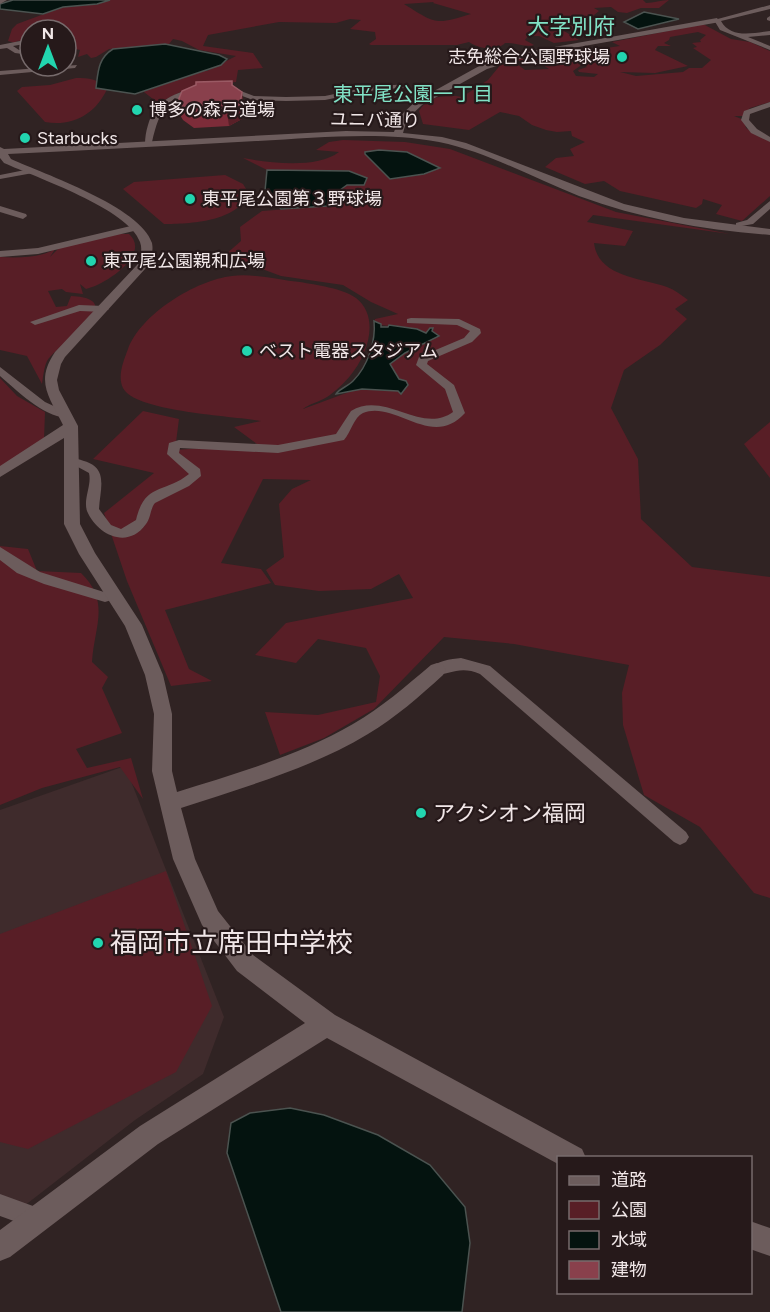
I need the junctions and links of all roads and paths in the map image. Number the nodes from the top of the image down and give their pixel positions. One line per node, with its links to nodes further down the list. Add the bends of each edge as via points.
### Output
1 (4, 0): 2 (street)
2 (0, 2)
3 (727, 7): 5 (street, via 724,14)
4 (770, 7): 5 (street)
5 (728, 17): 6 (street)
6 (717, 20): 8 (street, via 722,29); 18 (street, via 502,60 419,103 403,118)
7 (770, 33): 8 (street)
8 (739, 36): 12 (street)
9 (18, 44): 10 (street)
10 (9, 46): 11 (street); 13 (street)
11 (0, 47)
12 (770, 48)
13 (18, 52)
14 (18, 71): 15 (street)
15 (0, 73)
16 (407, 86): 20 (street, via 368,88 325,98 286,99 258,99 229,89 209,88 176,96 162,104 154,114)
17 (770, 104): 19 (street, via 747,113 746,120 754,131)
18 (398, 133): 20 (street, ユニバ通り, via 342,131); 21 (street, ユニバ通り); 27 (street, ユニバ通り, via 462,145 636,212)
19 (769, 138)
20 (148, 142): 21 (street, ユニバ通り)
21 (0, 152): 22 (street, via 7,160)
22 (30, 171): 23 (street); 29 (street, via 93,198)
23 (0, 177)
24 (770, 204): 27 (street)
25 (0, 209): 26 (street)
26 (23, 216)
27 (738, 227): 28 (street, ユニバ通り); 30 (street, ユニバ通り)
28 (770, 227)
29 (135, 228): 31 (street, via 38,251); 32 (street, via 145,241 145,261)
30 (770, 232)
31 (0, 254)
32 (104, 309): 34 (street, via 79,308); 36 (street, via 60,355 51,373 52,390)
33 (411, 321): 37 (street, via 459,322 475,329 468,340 423,359 421,365 450,387 459,413 448,420 419,422 385,410 363,409 351,416 346,433 340,437 293,447 173,446 173,454 193,468 195,476 148,501 142,521 124,534 105,528 93,509 98,483 95,473 84,463)
34 (34, 322)
35 (0, 370): 36 (street, via 41,404)
36 (68, 420): 37 (street); 38 (street, via 45,445)
37 (70, 461): 40 (street, via 72,524)
38 (0, 472)
39 (0, 552): 40 (street, via 27,573 105,597)
40 (113, 594): 42 (street, via 133,625 159,693 163,714 162,771)
41 (437, 670): 42 (street, via 398,704 312,754); 43 (street, via 461,663 485,670)
42 (169, 803): 44 (street, via 184,859 210,918 245,963)
43 (680, 837)
44 (327, 1024): 45 (street); 47 (street, via 149,1135)
45 (569, 1156)
46 (0, 1205): 47 (street)
47 (36, 1218): 50 (street)
48 (752, 1236): 49 (street)
49 (770, 1242)
50 (0, 1246)

